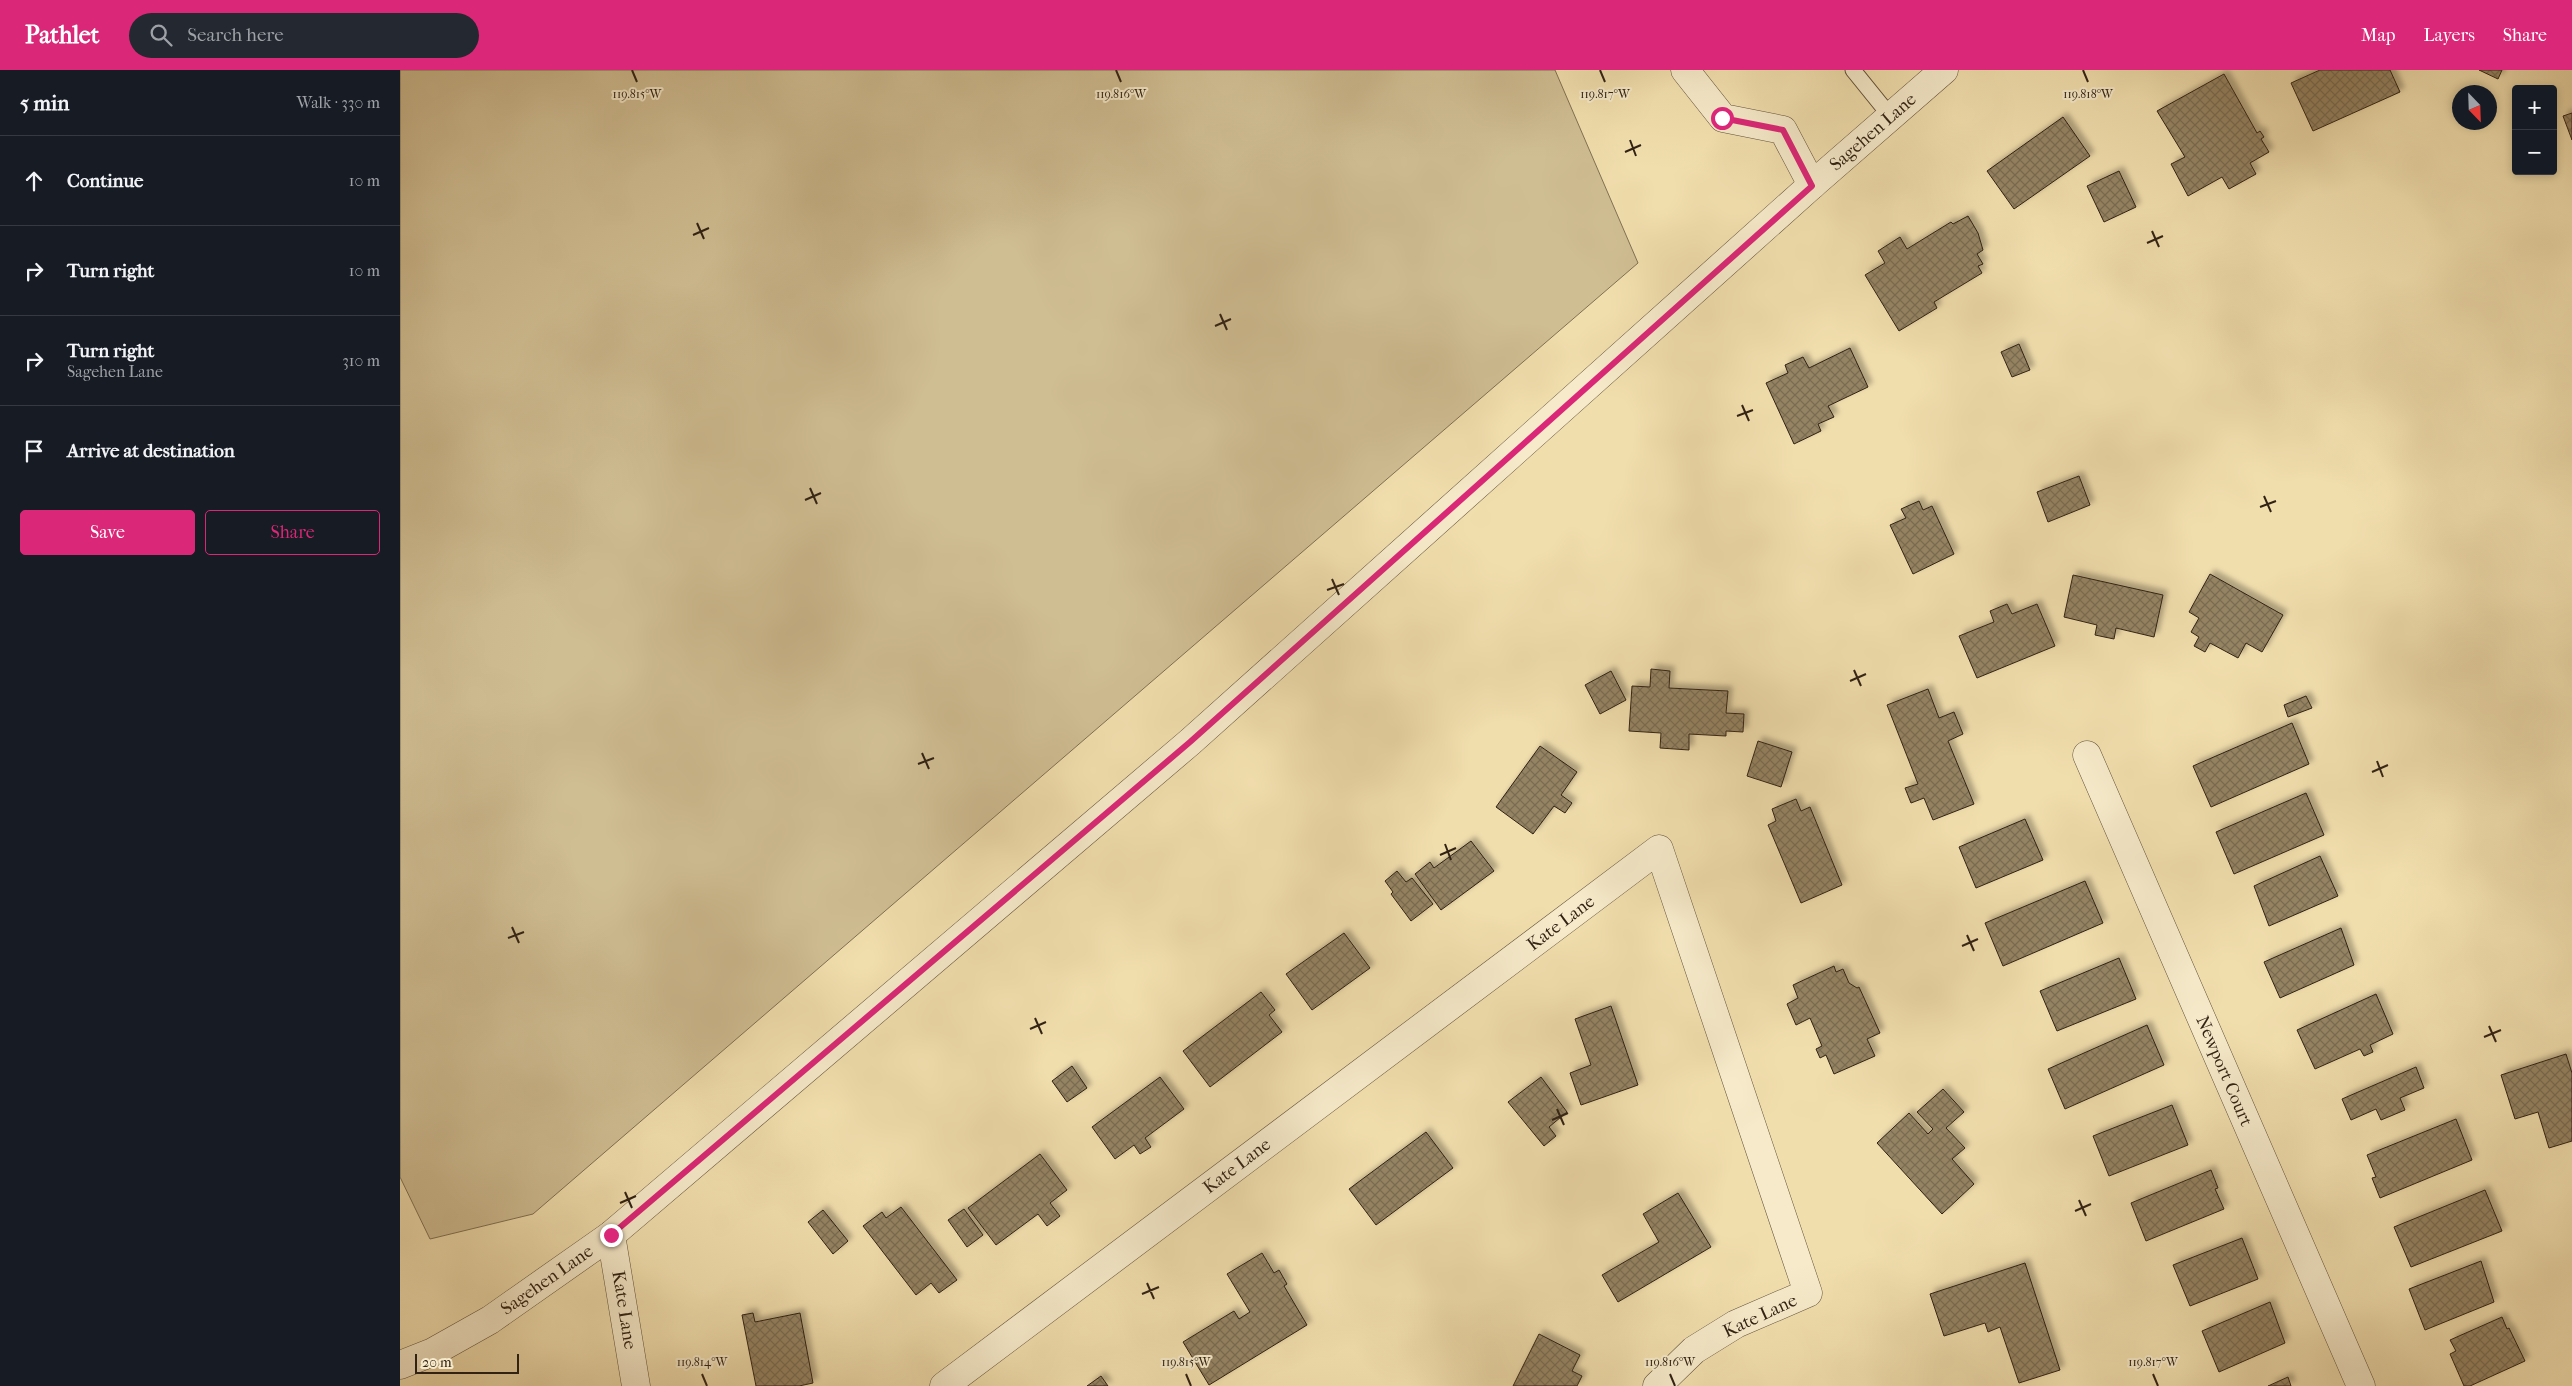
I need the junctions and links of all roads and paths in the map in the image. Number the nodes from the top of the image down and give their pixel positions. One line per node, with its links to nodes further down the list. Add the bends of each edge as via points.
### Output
1 (1685, 70): 5 (street, via 1722,118 1783,130)
2 (1853, 70): 4 (lane)
3 (1944, 70): 4 (street, Sagehen Lane)
4 (1890, 117): 5 (street, Sagehen Lane)
5 (1812, 186): 7 (street, Sagehen Lane, via 1190,742)
6 (2087, 755): 12 (street, Newport Court)
7 (611, 1235): 8 (street, Sagehen Lane, via 490,1320 433,1352); 9 (street, Kate Lane)
8 (400, 1364)
9 (636, 1386)
10 (944, 1386): 11 (street, Kate Lane, via 1659,849 1808,1294 1736,1324 1694,1350)
11 (1657, 1386)
12 (2361, 1386)

